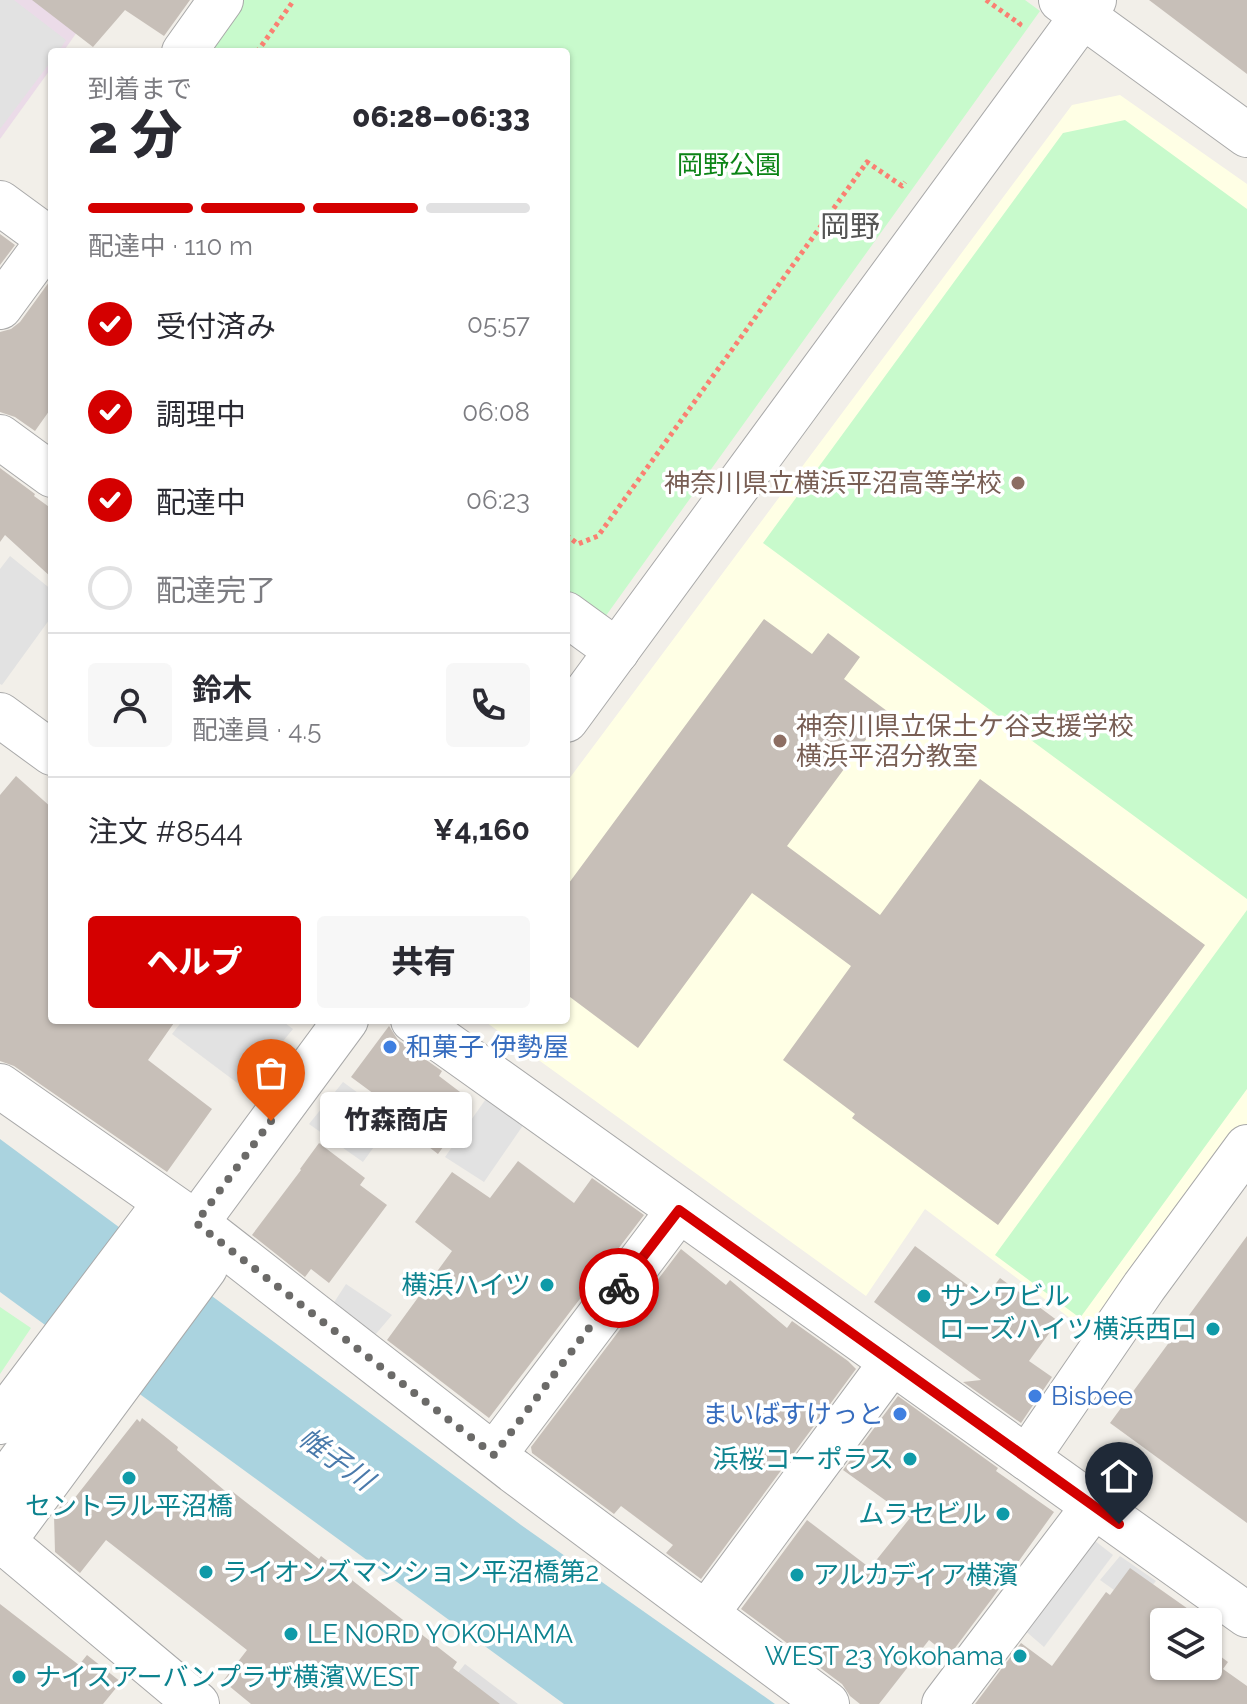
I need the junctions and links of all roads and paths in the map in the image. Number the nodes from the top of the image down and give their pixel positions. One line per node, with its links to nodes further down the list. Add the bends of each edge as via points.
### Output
1 (221, 0): 6 (street)
2 (294, 0): 7 (path)
3 (986, 0): 5 (path, via 1020,24)
4 (1079, 5): 8 (street); 18 (street)
5 (1011, 37)
6 (187, 48)
7 (260, 48)
8 (1247, 135)
9 (911, 174): 16 (path, via 902,186 867,162 598,536 578,544)
10 (0, 203): 11 (street)
11 (48, 237)
12 (48, 243): 13 (street)
13 (0, 307)
14 (0, 437): 15 (street)
15 (48, 472)
16 (570, 538)
17 (570, 617): 18 (street)
18 (617, 651): 20 (street)
19 (0, 715): 21 (street)
20 (570, 715)
21 (48, 750)
22 (343, 1024): 27 (street)
23 (419, 1024): 26 (street)
24 (0, 1086): 27 (street)
25 (1247, 1147): 31 (street)
26 (679, 1210): 28 (street); 30 (street)
27 (182, 1241): 29 (street, via 53,1350); 30 (street); 32 (street); 34 (street, via 110,1396)
28 (892, 1362): 31 (street); 35 (street)
29 (0, 1420)
30 (494, 1455): 35 (street)
31 (1027, 1458): 33 (street)
32 (0, 1489)
33 (1094, 1506): 36 (street); 39 (street)
34 (1, 1542): 37 (street)
35 (706, 1614): 38 (street)
36 (1247, 1615)
37 (197, 1704)
38 (827, 1704)
39 (944, 1704)

